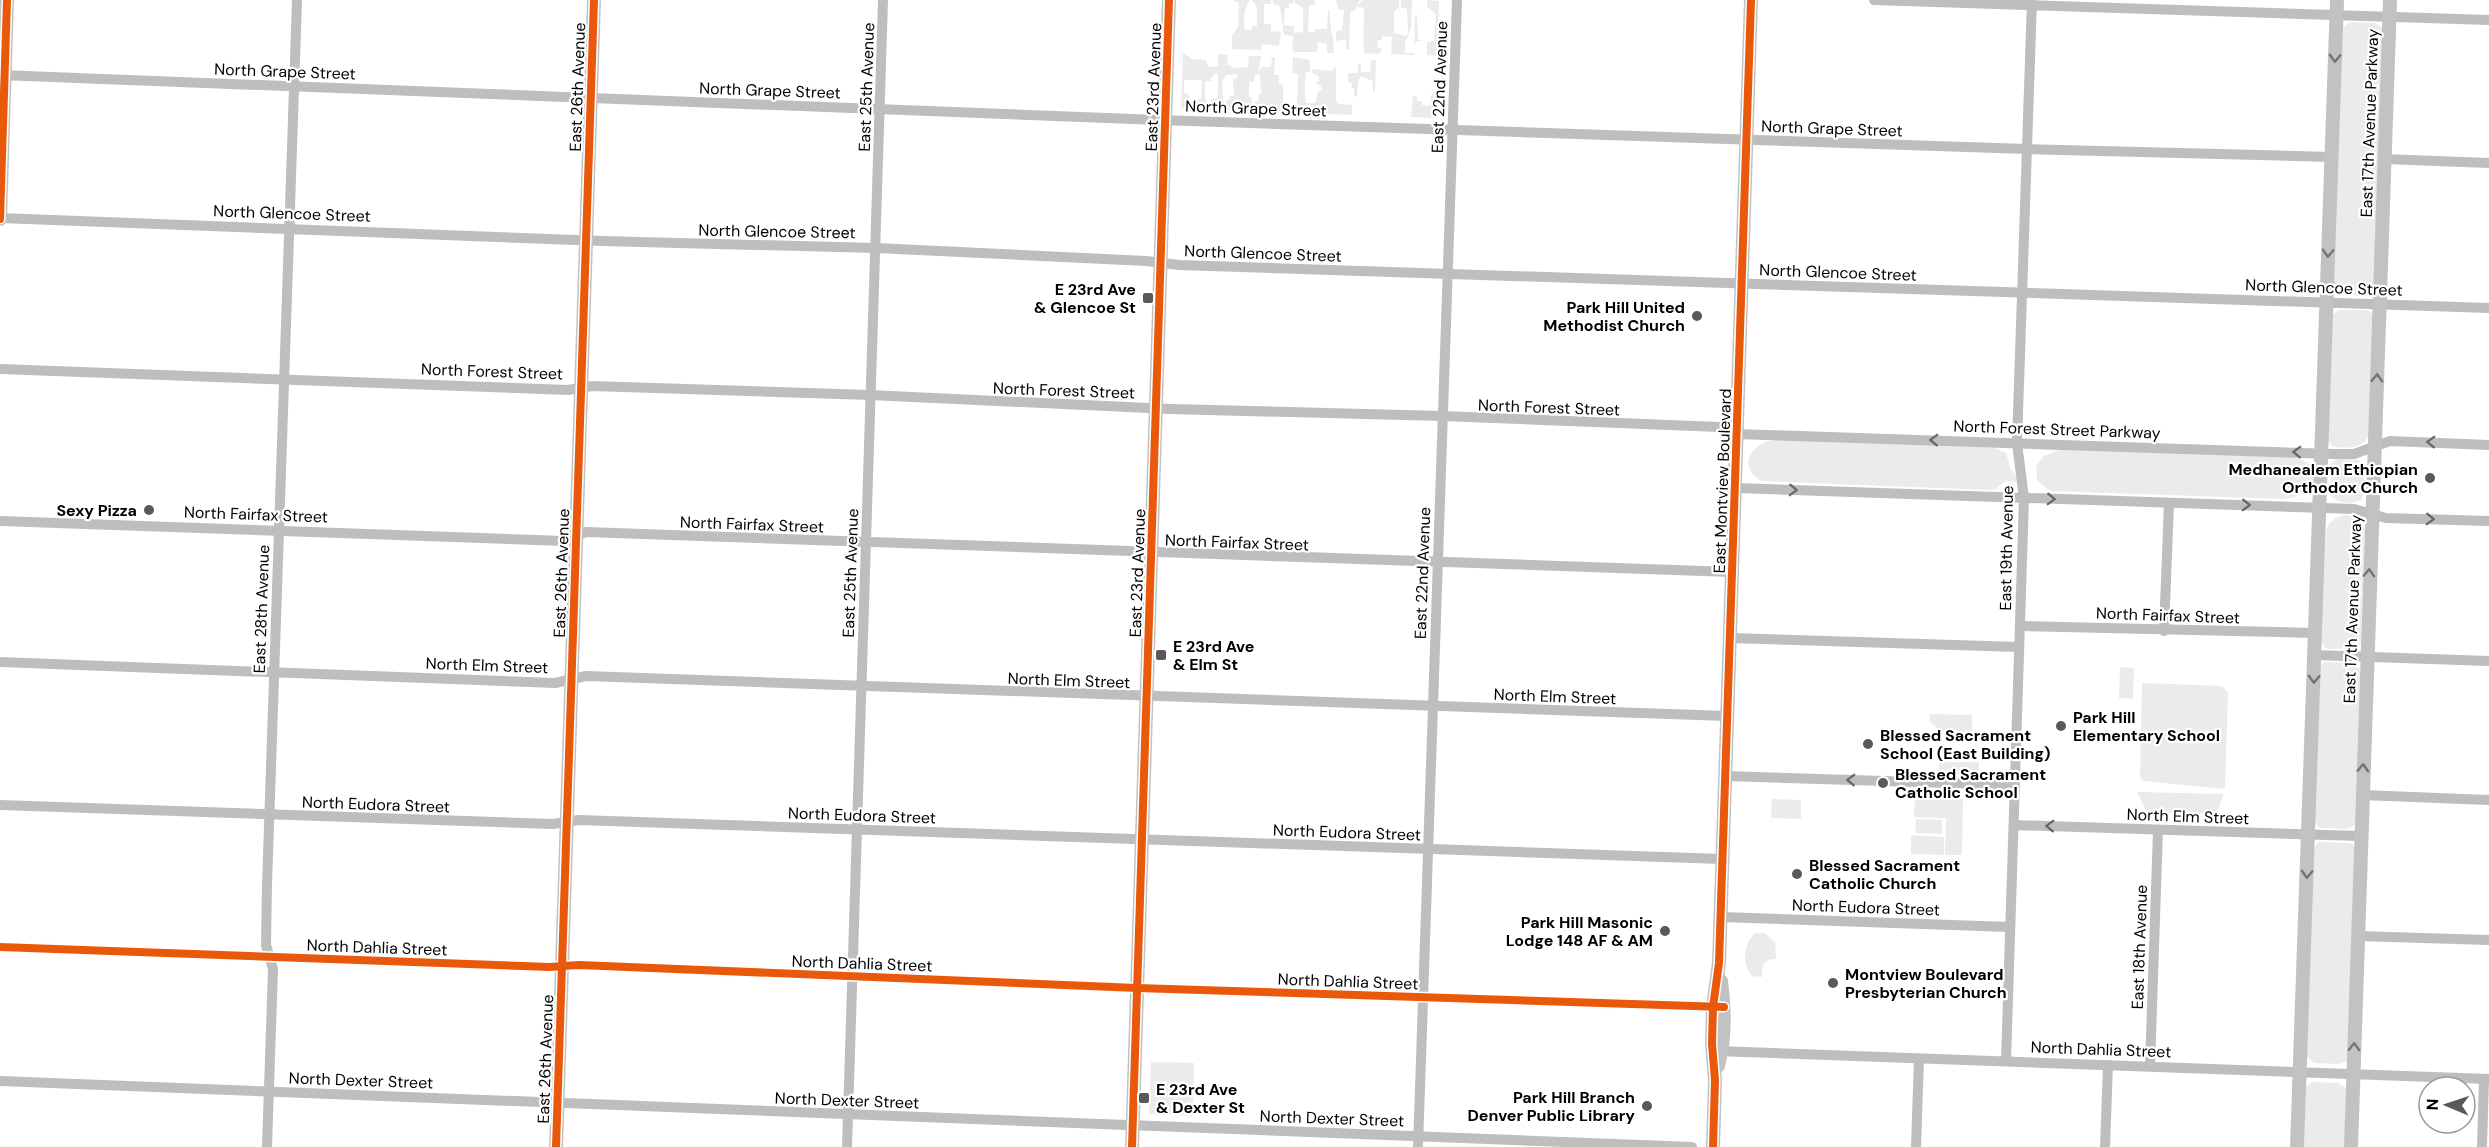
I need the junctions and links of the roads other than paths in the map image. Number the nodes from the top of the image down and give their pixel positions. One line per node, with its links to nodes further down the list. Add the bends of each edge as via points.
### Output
1 (7, 0): 15 (street)
2 (297, 0): 16 (street, East 28th Avenue)
3 (594, 0): 17 (street, East 26th Avenue)
4 (883, 0): 18 (street, East 25th Avenue)
5 (1169, 0): 19 (street, East 23rd Avenue)
6 (1457, 0): 20 (street, East 22nd Avenue)
7 (1751, 0): 21 (street, East Montview Boulevard)
8 (1874, 0): 11 (street)
9 (2337, 0): 12 (street)
10 (2390, 0): 13 (street, East 17th Avenue Parkway)
11 (2032, 2): 12 (street); 22 (street, East 19th Avenue)
12 (2336, 15): 13 (street); 23 (street, one-way to 23)
13 (2390, 16): 14 (street); 24 (street, East 17th Avenue Parkway)
14 (2489, 20)
15 (2, 75): 16 (street, North Grape Street); 26 (street)
16 (293, 86): 17 (street, North Grape Street); 27 (street, East 28th Avenue)
17 (590, 99): 18 (street, North Grape Street); 28 (street, East 26th Avenue)
18 (880, 109): 19 (street, North Grape Street); 29 (street, East 25th Avenue)
19 (1165, 120): 20 (street, North Grape Street); 30 (street, East 23rd Avenue)
20 (1452, 130): 21 (street, North Grape Street); 31 (street, East 22nd Avenue)
21 (1746, 140): 22 (street, North Grape Street); 32 (street, East Montview Boulevard)
22 (2027, 149): 23 (street, North Grape Street); 33 (street, East 19th Avenue)
23 (2331, 157): 34 (street, one-way to 34)
24 (2384, 159): 25 (street); 35 (street, East 17th Avenue Parkway)
25 (2489, 163)
26 (0, 219): 27 (street, North Glencoe Street)
27 (288, 228): 28 (street, North Glencoe Street); 38 (street, East 28th Avenue)
28 (586, 240): 29 (street, North Glencoe Street); 39 (street, East 26th Avenue)
29 (876, 248): 30 (street, North Glencoe Street); 40 (street, East 25th Avenue)
30 (1161, 263): 31 (street, North Glencoe Street); 41 (street, East 23rd Avenue)
31 (1447, 274): 32 (street, North Glencoe Street); 42 (street, East 22nd Avenue)
32 (1742, 284): 33 (street, North Glencoe Street); 43 (street, East Montview Boulevard)
33 (2022, 293): 34 (street, North Glencoe Street); 44 (street, East 19th Avenue)
34 (2327, 302): 35 (street, North Glencoe Street); 47 (street)
35 (2379, 303): 36 (street, North Glencoe Street); 46 (street, East 17th Avenue Parkway, one-way to 35)
36 (2489, 308)
37 (0, 369): 38 (street, North Forest Street)
38 (283, 378): 39 (street, North Forest Street); 55 (street, East 28th Avenue)
39 (581, 388): 40 (street, North Forest Street); 56 (street, East 26th Avenue)
40 (870, 395): 41 (street, North Forest Street); 57 (street, East 25th Avenue)
41 (1156, 408): 42 (street, North Forest Street); 58 (street, East 23rd Avenue)
42 (1442, 416): 43 (street, North Forest Street, via 1720,427); 59 (street, East 22nd Avenue)
43 (1737, 434): 44 (street, North Forest Street Parkway, one-way to 43); 48 (street, East Montview Boulevard)
44 (2017, 443): 47 (street, North Forest Street Parkway, one-way to 44); 49 (street, East 19th Avenue)
45 (2489, 445): 46 (street, one-way to 46, via 2390,441)
46 (2374, 446): 47 (street, North Forest Street Parkway, via 2354,454); 52 (street, East 17th Avenue Parkway)
47 (2322, 453): 51 (street)
48 (1735, 488): 49 (street, one-way to 49); 60 (street, East Montview Boulevard)
49 (2024, 498): 50 (street, one-way to 50); 61 (street, East 19th Avenue)
50 (2169, 503): 51 (street, one-way to 51); 62 (street)
51 (2320, 508): 52 (street, via 2354,509); 63 (street)
52 (2372, 515): 54 (street, one-way to 54); 67 (street, East 17th Avenue Parkway, one-way to 52)
53 (0, 520): 55 (street, North Fairfax Street)
54 (2489, 521)
55 (279, 530): 56 (street, North Fairfax Street, via 563,541); 70 (street, East 28th Avenue)
56 (576, 536): 57 (street, North Fairfax Street, via 586,532); 71 (street, East 26th Avenue)
57 (866, 540): 58 (street, North Fairfax Street); 72 (street, East 25th Avenue)
58 (1151, 553): 59 (street, North Fairfax Street); 73 (street, East 23rd Avenue)
59 (1437, 562): 60 (street, North Fairfax Street); 74 (street, East 22nd Avenue)
60 (1732, 572): 64 (street, East Montview Boulevard)
61 (2020, 626): 62 (street, North Fairfax Street); 65 (street, East 19th Avenue)
62 (2164, 631): 63 (street, North Fairfax Street)
63 (2315, 633): 66 (street)
64 (1730, 638): 65 (street); 75 (street, East Montview Boulevard)
65 (2019, 647): 77 (street, East 19th Avenue)
66 (2314, 655): 67 (street); 86 (street, one-way to 86)
67 (2366, 657): 69 (street); 78 (street, East 17th Avenue Parkway, one-way to 67)
68 (0, 662): 70 (street, North Elm Street)
69 (2489, 662)
70 (274, 672): 71 (street, North Elm Street, via 555,683); 81 (street, East 28th Avenue)
71 (571, 679): 72 (street, North Elm Street, via 588,676); 82 (street, East 26th Avenue)
72 (861, 687): 73 (street, North Elm Street); 84 (street, East 25th Avenue)
73 (1147, 697): 74 (street, North Elm Street); 88 (street, East 23rd Avenue)
74 (1433, 705): 75 (street, North Elm Street); 89 (street, East 22nd Avenue)
75 (1727, 716): 76 (street, East Montview Boulevard)
76 (1725, 776): 77 (street, one-way to 76); 90 (street, East Montview Boulevard)
77 (2015, 784): 83 (street, East 19th Avenue)
78 (2362, 795): 79 (street); 87 (street, East 17th Avenue Parkway)
79 (2489, 800)
80 (0, 805): 81 (street, North Eudora Street)
81 (270, 816): 82 (street, North Eudora Street); 96 (street, East 28th Avenue, via 266,945)
82 (566, 823): 84 (street, North Eudora Street, via 579,820); 97 (street, East 26th Avenue)
83 (2014, 825): 85 (street, North Elm Street, one-way to 83); 92 (street, East 19th Avenue)
84 (857, 830): 88 (street, North Eudora Street); 98 (street, East 25th Avenue)
85 (2158, 830): 86 (street, North Elm Street); 106 (street, East 18th Avenue)
86 (2309, 835): 87 (street, North Elm Street); 107 (street, one-way to 107)
87 (2360, 836): 93 (street, East 17th Avenue Parkway)
88 (1142, 840): 89 (street, North Eudora Street); 99 (street, East 23rd Avenue)
89 (1428, 849): 90 (street, North Eudora Street); 100 (street, East 22nd Avenue)
90 (1722, 859): 91 (street, East Montview Boulevard)
91 (1721, 917): 92 (street, North Eudora Street); 101 (street, East Montview Boulevard)
92 (2010, 927): 104 (street, East 19th Avenue)
93 (2357, 936): 94 (street); 108 (street, East 17th Avenue Parkway, one-way to 93)
94 (2489, 940)
95 (0, 947): 96 (street, North Dahlia Street)
96 (270, 957): 97 (street, North Dahlia Street); 111 (street, East 28th Avenue, via 273,969)
97 (562, 965): 98 (street, North Dahlia Street); 112 (street, East 26th Avenue)
98 (852, 976): 99 (street, North Dahlia Street); 113 (street, East 25th Avenue)
99 (1137, 988): 100 (street, North Dahlia Street); 114 (street, East 23rd Avenue)
100 (1423, 997): 101 (street, North Dahlia Street); 115 (street, East 22nd Avenue)
101 (1718, 1007): 102 (street, East Montview Boulevard)
102 (1717, 1051): 103 (street, North Dahlia Street); 121 (street, East Montview Boulevard)
103 (1919, 1059): 104 (street, North Dahlia Street); 122 (street)
104 (2006, 1061): 105 (street, North Dahlia Street)
105 (2108, 1065): 106 (street, North Dahlia Street); 123 (street)
106 (2150, 1066): 107 (street, North Dahlia Street)
107 (2300, 1072): 108 (street, North Dahlia Street); 124 (street)
108 (2353, 1074): 109 (street, North Dahlia Street); 125 (street, East 17th Avenue Parkway)
109 (2487, 1079): 126 (street)
110 (0, 1081): 111 (street, North Dexter Street)
111 (268, 1091): 112 (street, North Dexter Street); 116 (street, East 28th Avenue)
112 (557, 1103): 113 (street, North Dexter Street); 117 (street, East 26th Avenue)
113 (848, 1115): 114 (street, North Dexter Street); 118 (street, East 25th Avenue)
114 (1133, 1125): 115 (street, North Dexter Street); 119 (street, East 23rd Avenue)
115 (1418, 1142): 120 (street, North Dexter Street)
116 (267, 1147)
117 (556, 1147)
118 (847, 1147)
119 (1132, 1147)
120 (1692, 1147)
121 (1713, 1147)
122 (1916, 1147)
123 (2105, 1147)
124 (2297, 1147)
125 (2351, 1147)
126 (2482, 1147)

